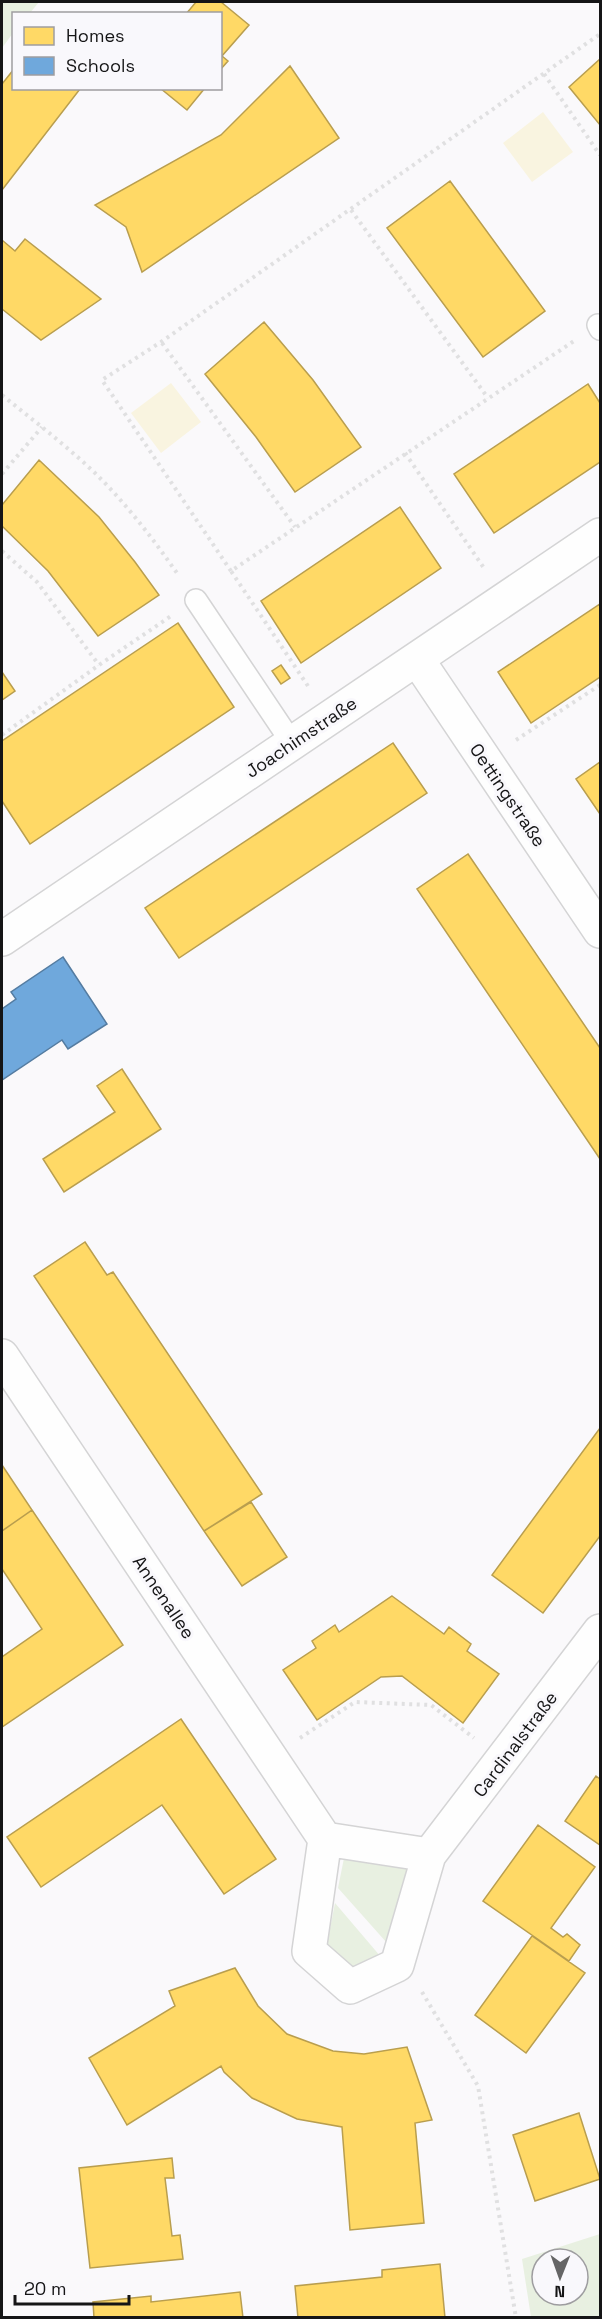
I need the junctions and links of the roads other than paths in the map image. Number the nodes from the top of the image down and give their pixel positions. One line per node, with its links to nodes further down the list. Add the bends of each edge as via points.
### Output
1 (600, 535): 3 (street, Joachimstraße)
2 (196, 600): 4 (lane)
3 (417, 659): 4 (street, Joachimstraße); 5 (street, Oettingstraße)
4 (292, 743): 6 (street, Joachimstraße)
5 (600, 932)
6 (2, 939)
7 (2, 1356): 9 (street, Annenallee)
8 (600, 1631): 10 (street, Cardinalstraße)
9 (325, 1839): 10 (street); 10 (street, via 309,1951 350,1987 397,1965)
10 (429, 1855)

